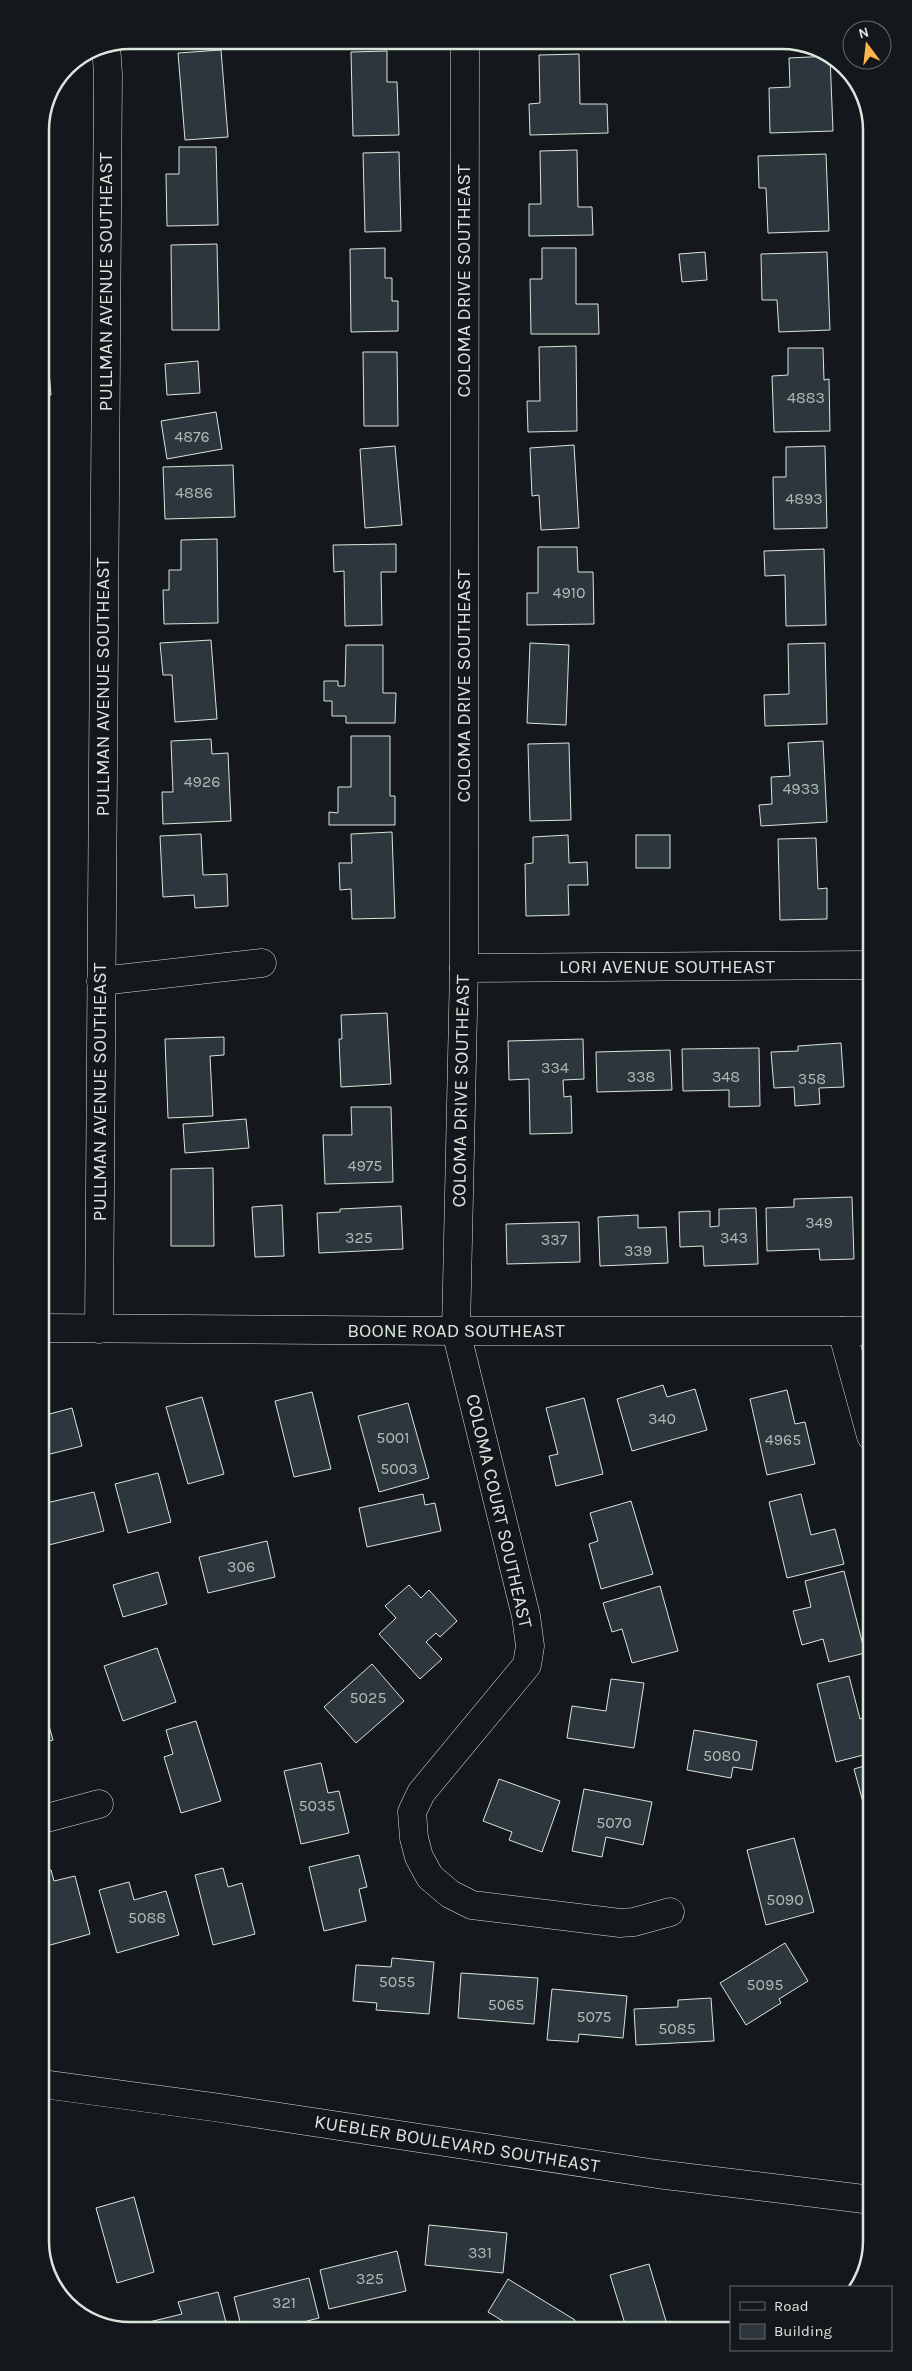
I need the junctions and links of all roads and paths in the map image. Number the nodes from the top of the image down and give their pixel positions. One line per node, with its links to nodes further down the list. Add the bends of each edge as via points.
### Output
1 (465, 49): 5 (street, COLOMA DRIVE SOUTHEAST)
2 (107, 52): 6 (street, PULLMAN AVENUE SOUTHEAST)
3 (262, 963): 6 (street)
4 (863, 965): 5 (street, LORI AVENUE SOUTHEAST)
5 (464, 968): 9 (street, COLOMA DRIVE SOUTHEAST)
6 (101, 981): 8 (street, PULLMAN AVENUE SOUTHEAST)
7 (49, 1328): 8 (street, BOONE ROAD SOUTHEAST)
8 (99, 1329): 9 (street, BOONE ROAD SOUTHEAST)
9 (456, 1331): 10 (street, BOONE ROAD SOUTHEAST); 15 (street, COLOMA COURT SOUTHEAST, via 526,1616 530,1646 527,1665 421,1793 412,1812 419,1857 430,1877 450,1894 472,1905 620,1923)
10 (842, 1331): 11 (street, BOONE ROAD SOUTHEAST); 12 (street)
11 (863, 1331)
12 (863, 1407)
13 (99, 1804): 14 (street)
14 (49, 1816)
15 (670, 1912)
16 (49, 2085): 17 (street, KUEBLER BOULEVARD SOUTHEAST, via 657,2174)
17 (863, 2199)

